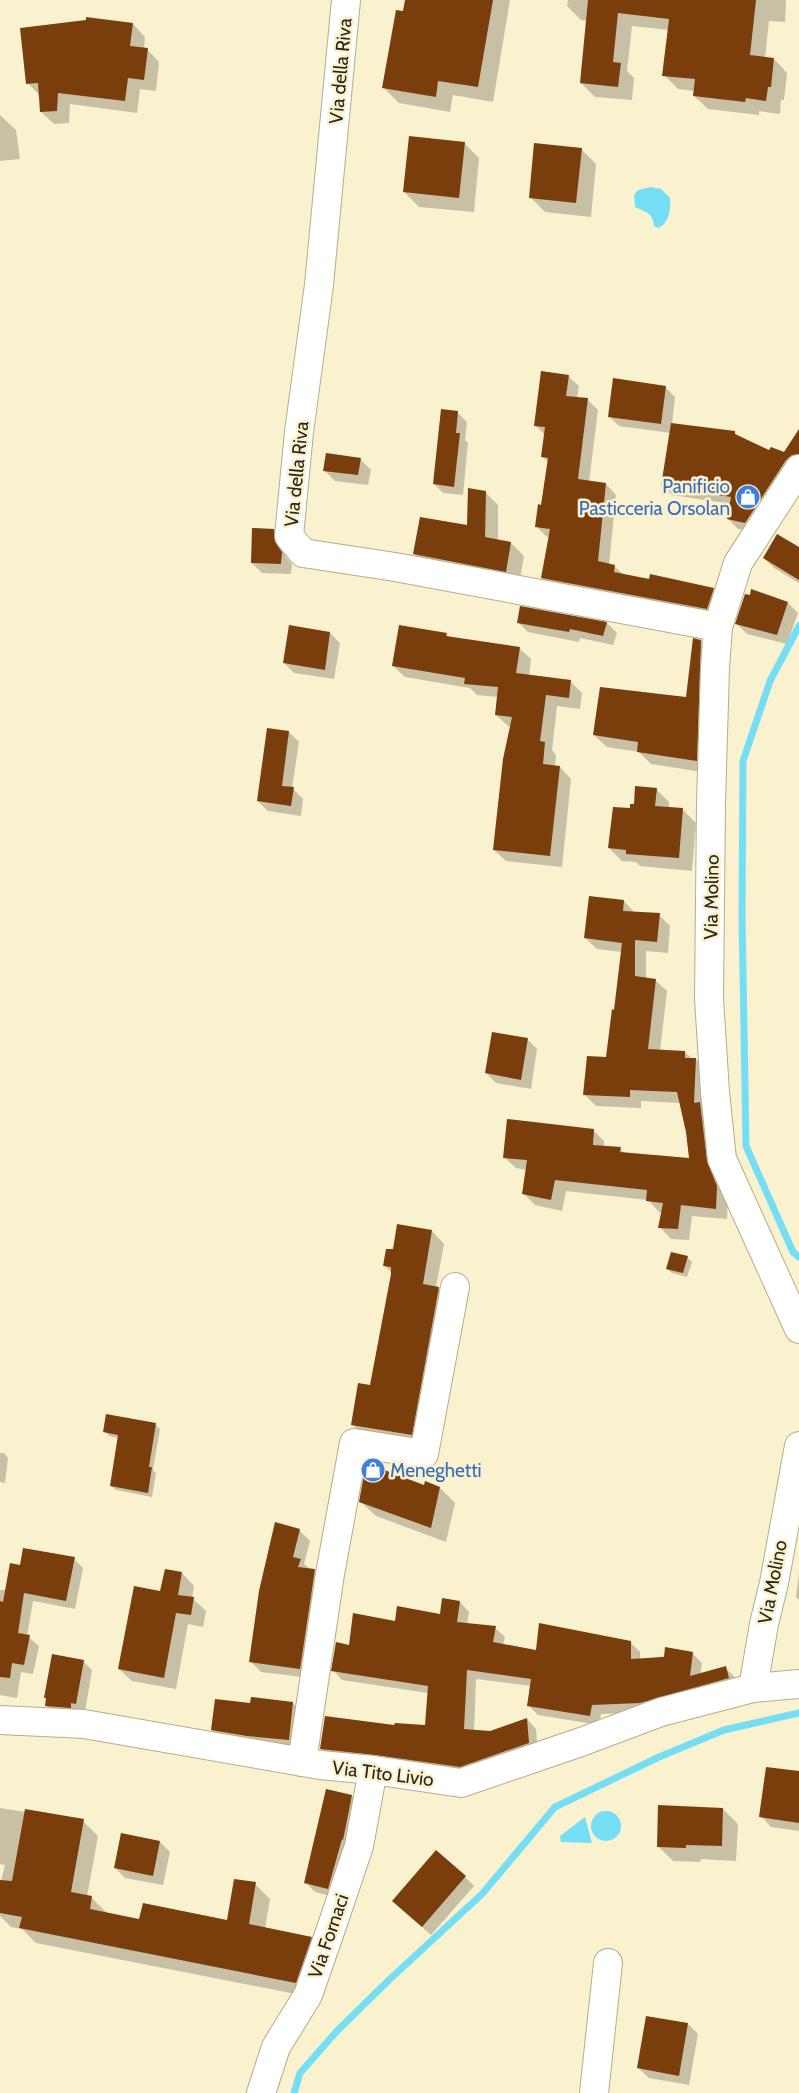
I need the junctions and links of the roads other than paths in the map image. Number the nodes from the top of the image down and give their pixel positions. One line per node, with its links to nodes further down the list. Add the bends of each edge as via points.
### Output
1 (346, 0): 3 (street, Via della Riva, via 319,286 289,536 303,553)
2 (799, 469): 3 (street, Via Molino, via 738,563)
3 (718, 627): 5 (street, Via Molino, via 711,803 709,999 722,1159)
4 (455, 1287): 10 (street, via 424,1454 354,1443 330,1574)
5 (799, 1329)
6 (799, 1446): 8 (street, Via Molino)
7 (799, 1684): 8 (street, Via Tito Livio)
8 (753, 1688): 11 (street, Via Tito Livio, via 662,1712 461,1783)
9 (0, 1720): 10 (street, Via Tito Livio, via 84,1724)
10 (302, 1762): 11 (street, Via Tito Livio)
11 (374, 1770): 13 (street, Via Fornaci, via 359,1846 327,1941 308,1995 276,2047)
12 (608, 1963): 14 (street)
13 (261, 2093)
14 (594, 2093)

